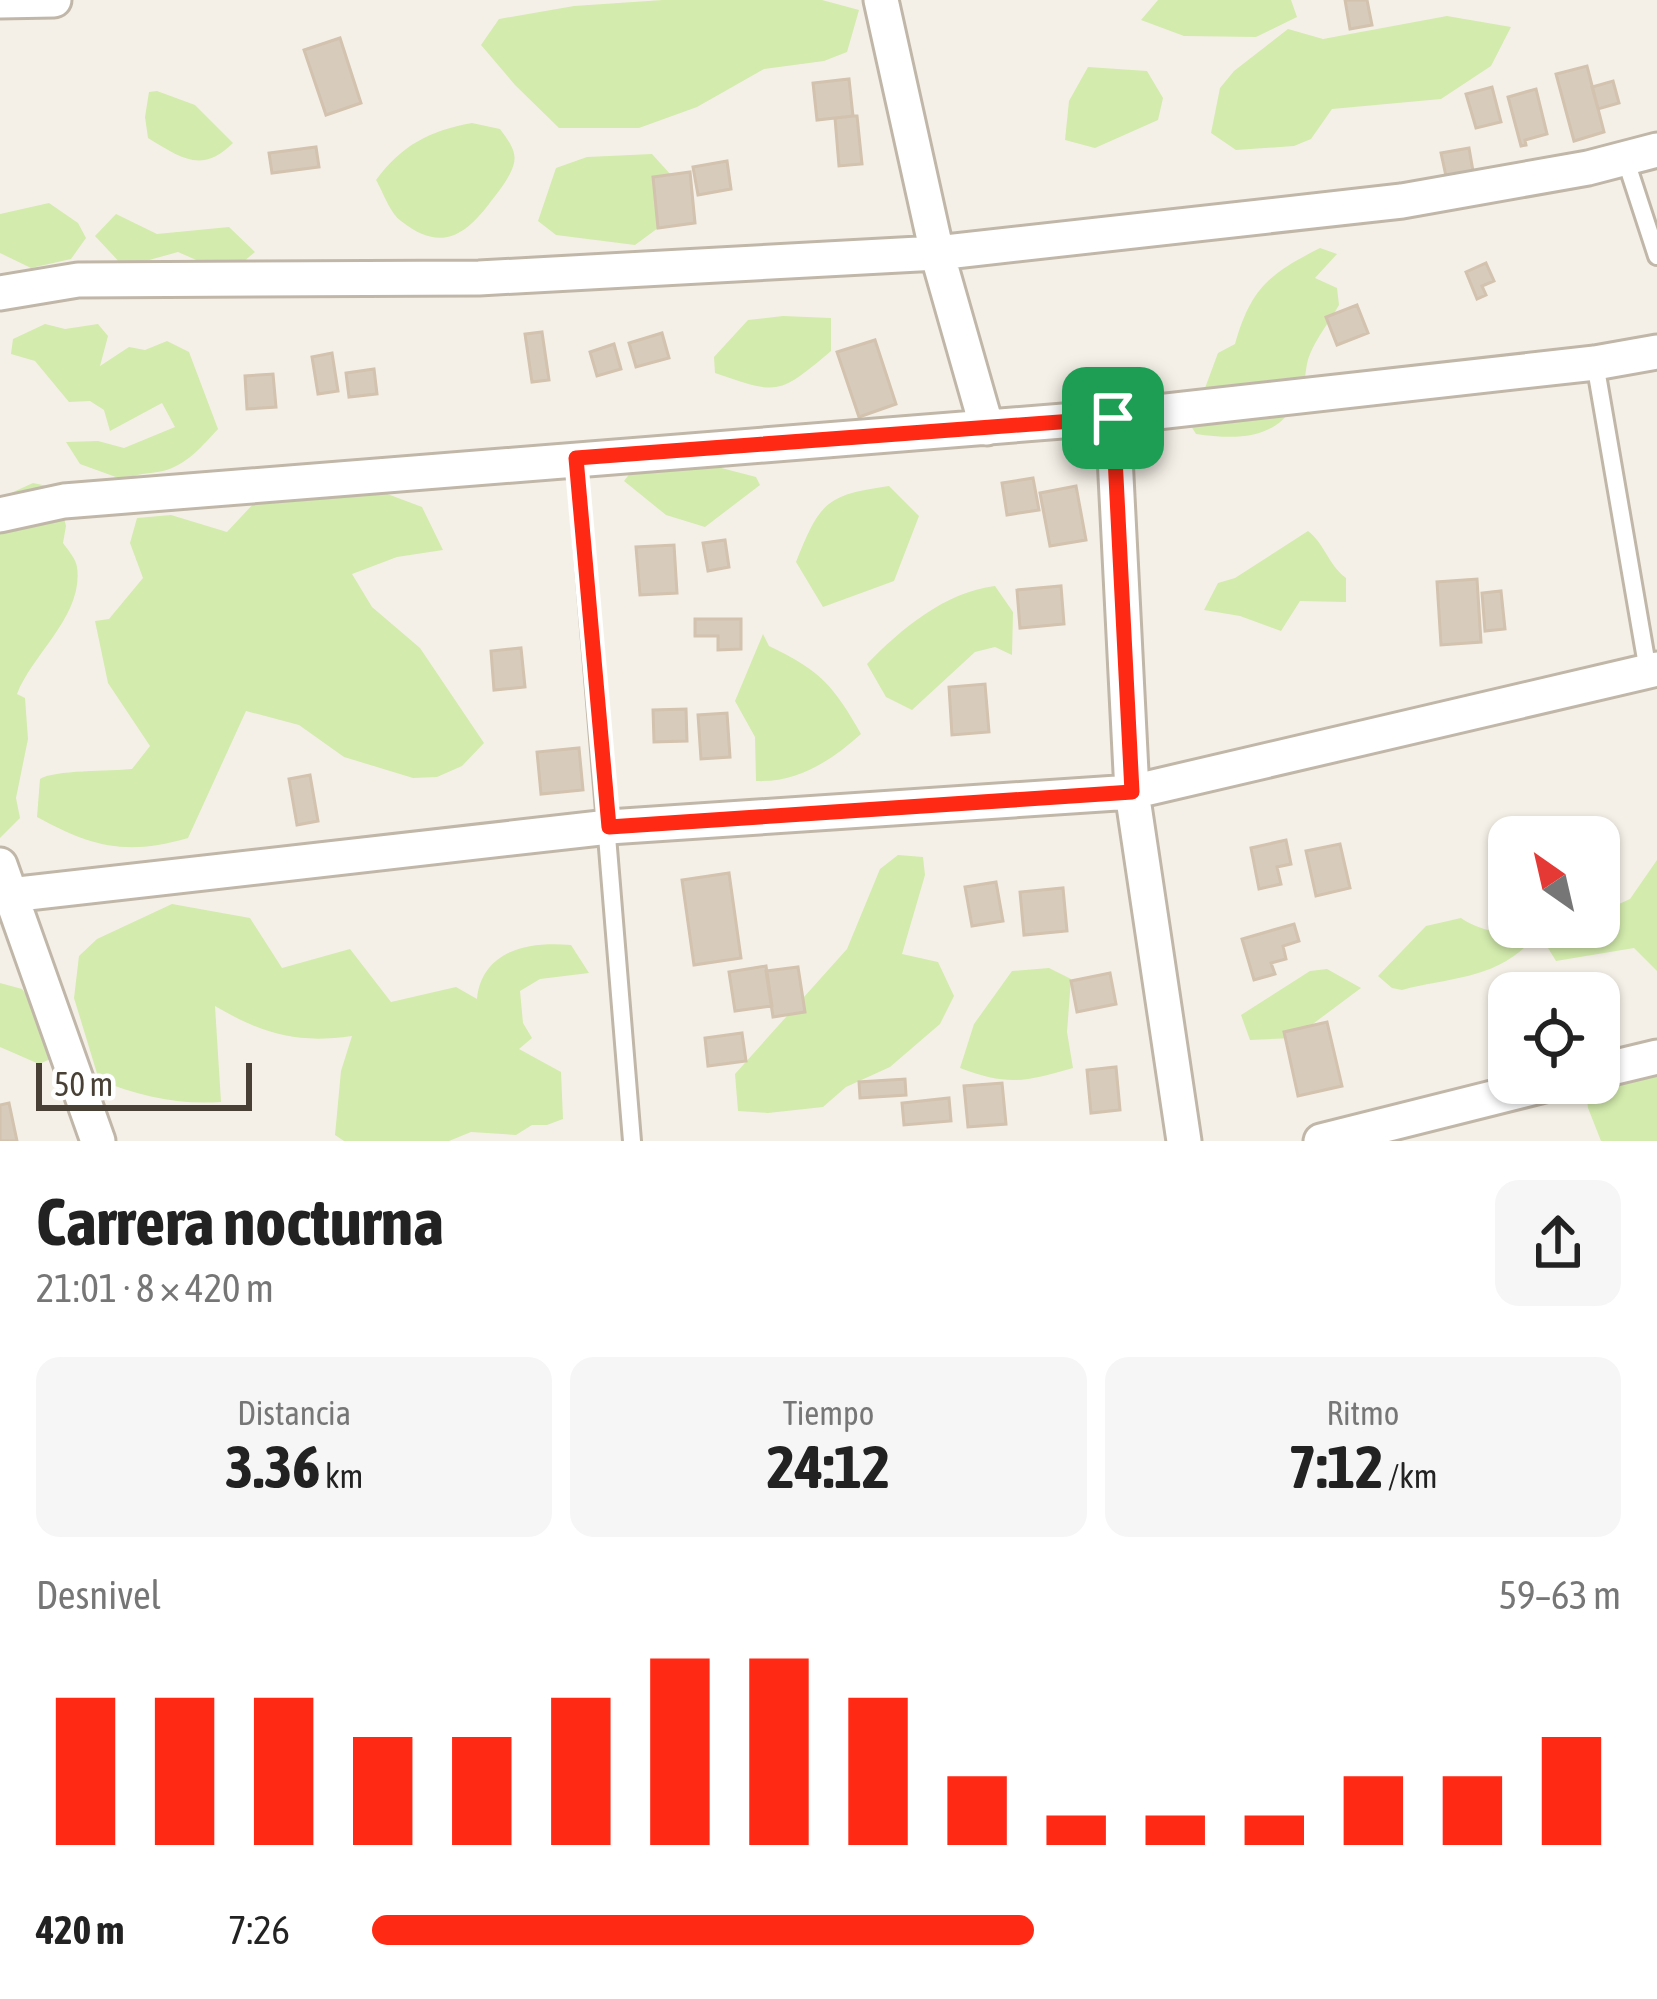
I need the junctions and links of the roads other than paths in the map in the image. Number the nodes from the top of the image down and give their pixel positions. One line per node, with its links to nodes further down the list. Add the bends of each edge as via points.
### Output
1 (55, 0): 3 (street)
2 (881, 0): 5 (street)
3 (0, 1)
4 (1641, 154): 5 (street, via 1402,201); 6 (lane)
5 (937, 253): 7 (street, via 479,278 78,280); 11 (street)
6 (1657, 256)
7 (0, 293)
8 (1657, 352): 9 (street)
9 (1595, 363): 10 (street); 14 (lane)
10 (1113, 418): 11 (street); 15 (street)
11 (988, 428): 12 (street)
12 (576, 458): 13 (street, via 64,501); 16 (lane)
13 (0, 515)
14 (1652, 670): 15 (street)
15 (1132, 792): 16 (street); 23 (street)
16 (609, 827): 17 (street); 22 (lane)
17 (5, 880): 21 (street)
18 (1657, 1057): 19 (street)
19 (1620, 1066)
20 (1488, 1099): 24 (street)
21 (98, 1141)
22 (632, 1141)
23 (1184, 1141)
24 (1321, 1141)

